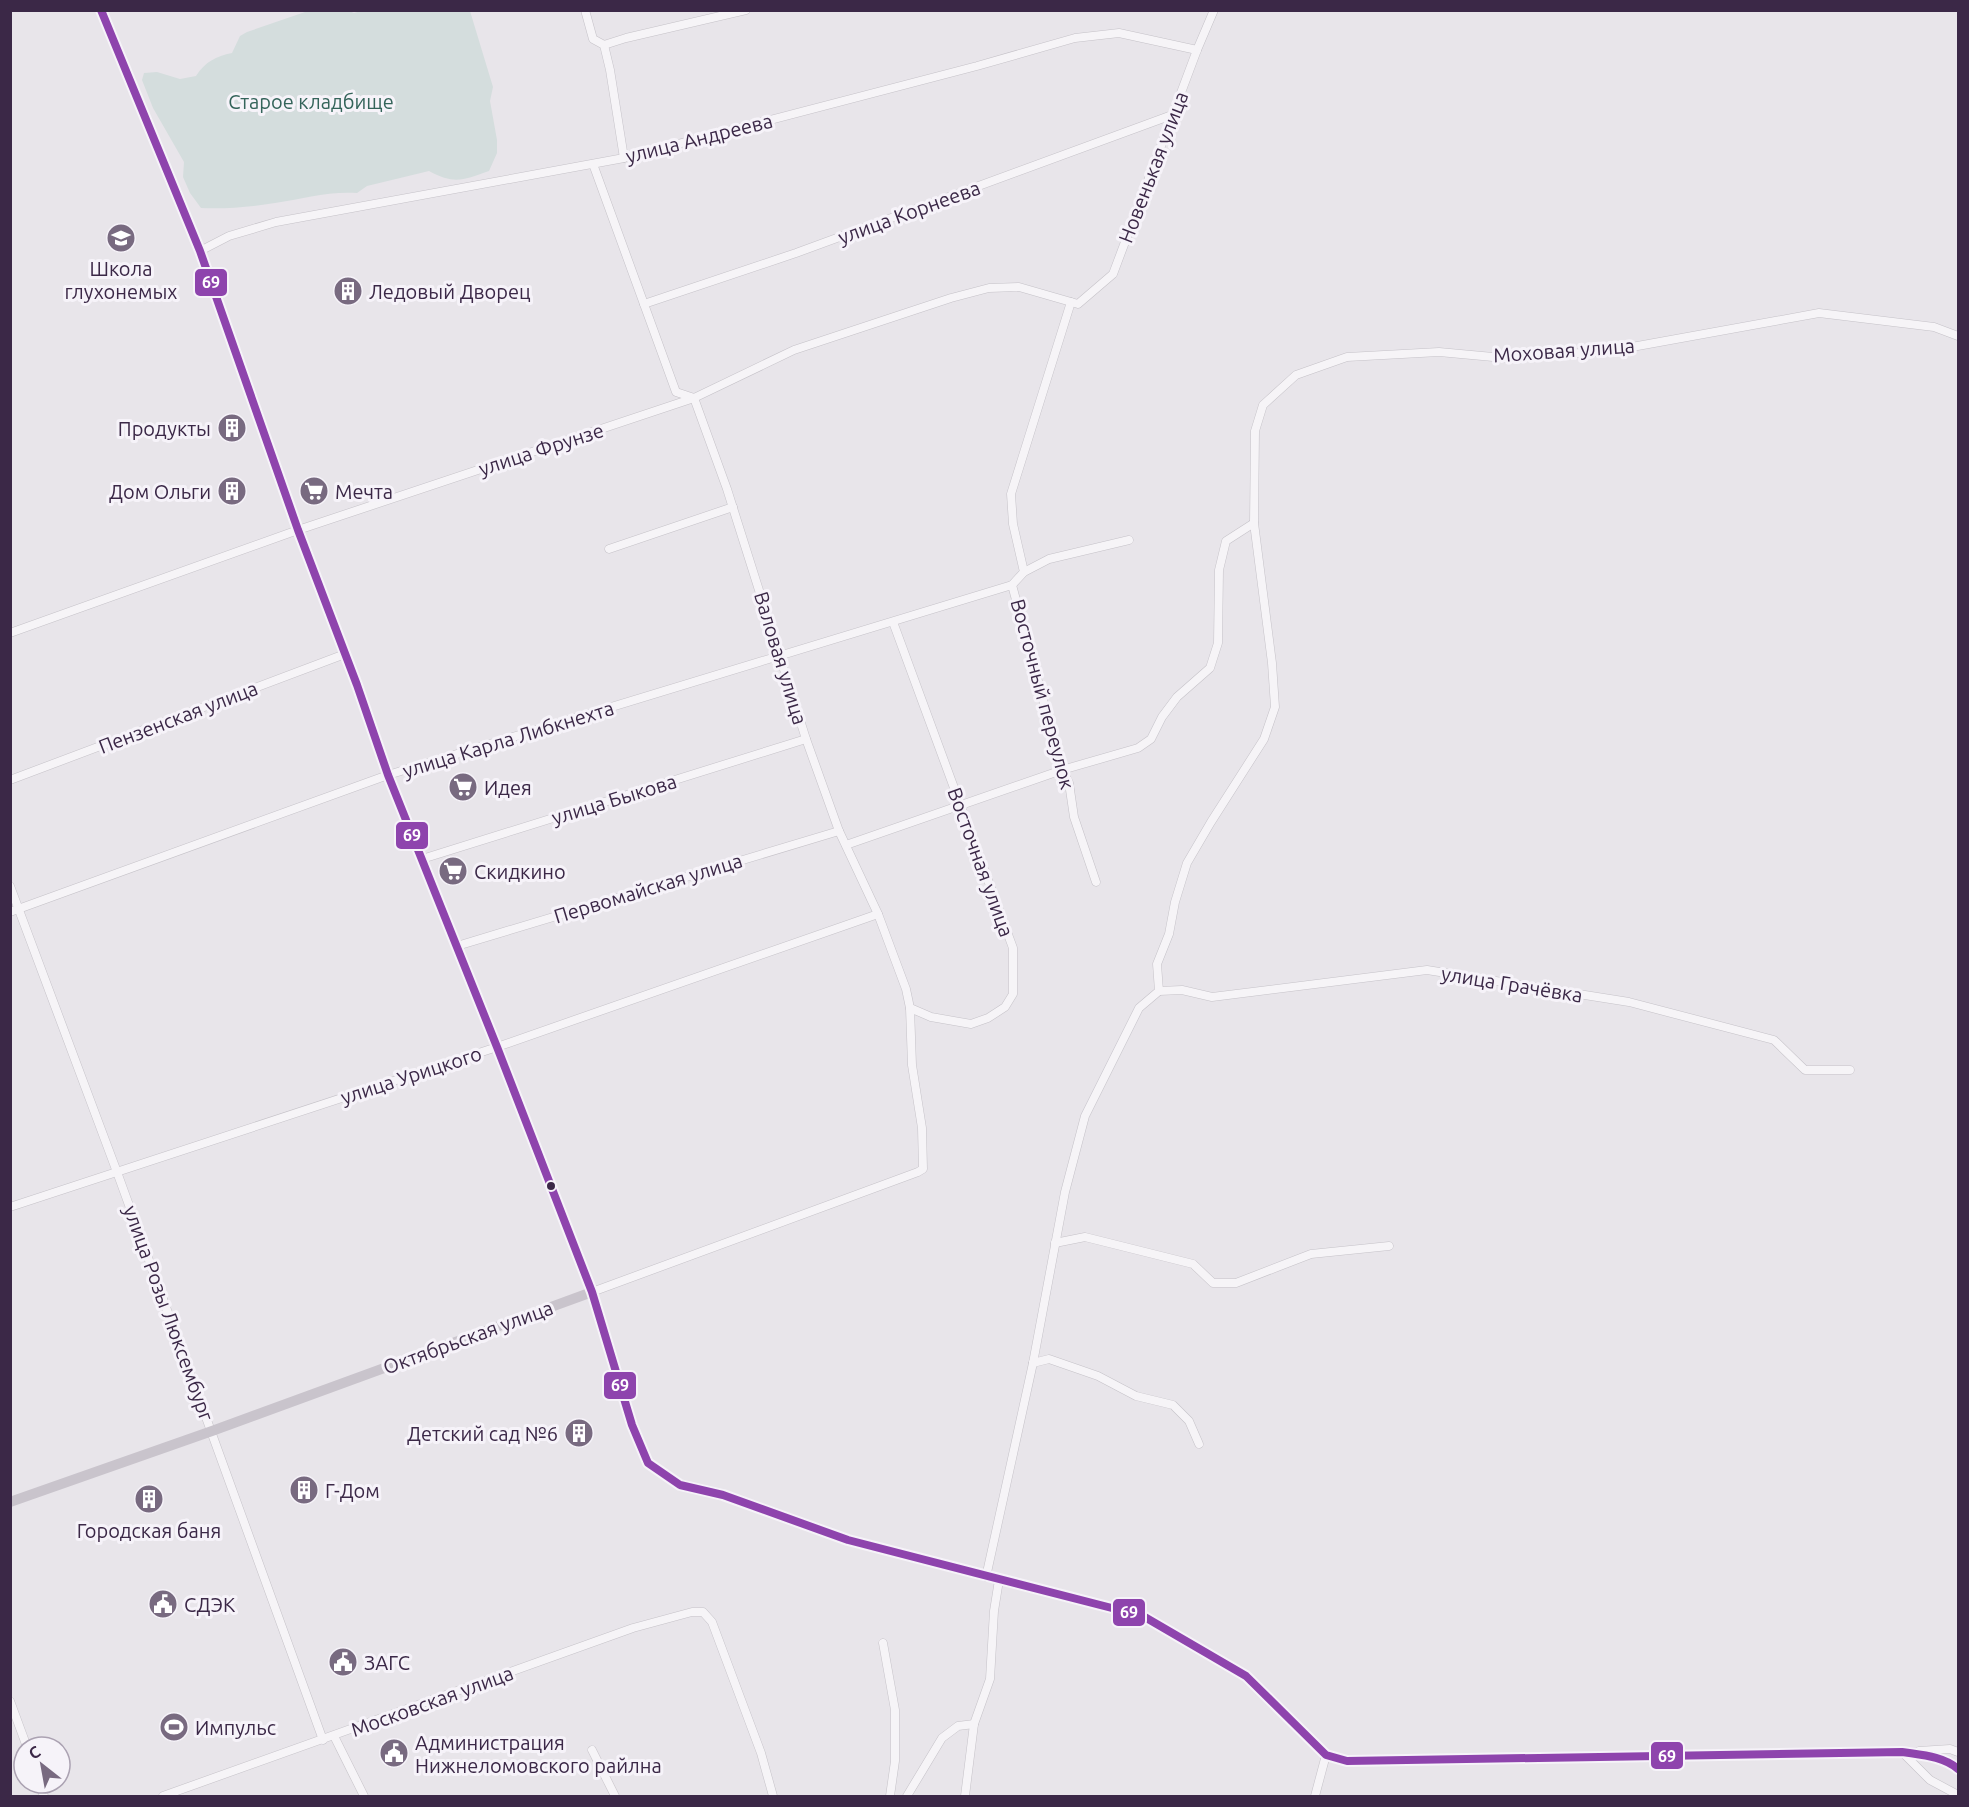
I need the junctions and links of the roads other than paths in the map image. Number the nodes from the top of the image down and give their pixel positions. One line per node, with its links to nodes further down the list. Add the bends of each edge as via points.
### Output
1 (101, 10): 10 (main road)
2 (585, 10): 5 (street, via 593,39)
3 (746, 10): 5 (street)
4 (1214, 10): 6 (street, Новенькая улица)
5 (604, 45): 8 (street)
6 (1197, 50): 7 (street, Новенькая улица); 8 (street, улица Андреева, via 1119,33 1075,38)
7 (1172, 114): 11 (street, Новенькая улица, via 1113,274 1078,304); 12 (street, улица Корнеева, via 796,253)
8 (624, 158): 9 (street, улица Андреева)
9 (594, 164): 10 (street, улица Андреева, via 276,222 229,236); 12 (street)
10 (200, 251): 17 (main road)
11 (1071, 302): 14 (street, улица Фрунзе, via 1019,287 989,288 794,350); 20 (street, Восточный переулок, via 1011,494)
12 (644, 304): 14 (street, via 675,392)
13 (1959, 336): 16 (street, Моховая улица, via 1934,327 1819,313 1610,351 1504,358 1439,352 1347,357 1296,375 1263,405 1255,431)
14 (694, 398): 15 (street, Валовая улица); 17 (street, улица Фрунзе)
15 (733, 507): 19 (street); 25 (street, Валовая улица)
16 (1254, 523): 27 (street, via 1226,541 1219,570 1218,643 1210,668 1177,697 1151,739 1138,748); 39 (street, Моховая улица, via 1275,707 1264,739 1188,863 1157,963)
17 (298, 530): 23 (street, улица Фрунзе); 24 (main road)
18 (1128, 540): 20 (street, via 1049,559)
19 (609, 549)
20 (1024, 572): 21 (street, Восточный переулок)
21 (1012, 585): 22 (street, улица Карла Либкнехта); 27 (street, Восточный переулок)
22 (893, 622): 25 (street, улица Карла Либкнехта); 30 (street, Восточная улица)
23 (10, 633)
24 (345, 654): 28 (main road); 29 (street, Пензенская улица)
25 (781, 657): 26 (street, Валовая улица); 28 (street, улица Карла Либкнехта)
26 (806, 740): 31 (street, Валовая улица); 33 (street, улица Быкова)
27 (1062, 770): 30 (street); 34 (street, Восточный переулок)
28 (388, 775): 33 (main road); 36 (street, улица Карла Либкнехта)
29 (10, 780)
30 (960, 805): 32 (street); 40 (street, Восточная улица, via 1013,948 1013,994 1005,1007 971,1024 931,1017)
31 (839, 831): 32 (street, Валовая улица); 38 (street, Первомайская улица)
32 (846, 845): 37 (street, Валовая улица)
33 (422, 859): 38 (main road)
34 (1096, 882)
35 (10, 886): 36 (street, улица Розы Люксембург)
36 (15, 911): 44 (street, улица Розы Люксембург)
37 (878, 914): 40 (street, Валовая улица); 41 (street, улица Урицкого)
38 (456, 946): 41 (main road)
39 (1159, 991): 42 (street, улица Грачёвка, via 1182,990 1212,997 1427,970 1629,1002 1774,1040 1805,1071); 46 (street, via 1139,1008 1085,1116)
40 (910, 1008): 43 (street, Валовая улица)
41 (497, 1047): 44 (street, улица Урицкого); 48 (main road)
42 (1850, 1070)
43 (923, 1169): 48 (street, Октябрьская улица)
44 (117, 1172): 45 (street, улица Урицкого); 50 (street, улица Розы Люксембург)
45 (10, 1207)
46 (1055, 1243): 47 (street, via 1085,1237 1194,1264 1213,1283 1236,1283 1311,1254); 49 (street)
47 (1389, 1246)
48 (592, 1292): 50 (main road, Октябрьская улица); 53 (street, via 632,1425 648,1463 680,1485 723,1495 848,1540)
49 (1033, 1363): 51 (street, via 1049,1359 1136,1396 1173,1405 1189,1421); 53 (street)
50 (212, 1431): 52 (main road, Октябрьская улица); 60 (street, улица Розы Люксембург)
51 (1199, 1444)
52 (10, 1502)
53 (986, 1577): 54 (street)
54 (999, 1580): 57 (street, via 990,1679); 64 (street, via 1143,1616 1246,1676)
55 (884, 1643): 71 (street, via 895,1710)
56 (10, 1701): 58 (street)
57 (974, 1724): 72 (street, via 958,1726 942,1738); 73 (street)
58 (23, 1735)
59 (334, 1736): 60 (street, Московская улица); 68 (street); 70 (street, Московская улица, via 633,1628 703,1612 712,1622 761,1753)
60 (323, 1740): 67 (street, Московская улица)
61 (592, 1750): 69 (street)
62 (1902, 1752): 63 (street); 64 (street, via 1347,1761); 65 (street, via 1934,1757); 66 (street, via 1930,1780)
63 (1959, 1752)
64 (1326, 1755): 74 (street)
65 (1959, 1769)
66 (1959, 1795)
67 (163, 1797)
68 (364, 1797)
69 (615, 1797)
70 (773, 1797)
71 (890, 1797)
72 (907, 1797)
73 (965, 1797)
74 (1315, 1797)

